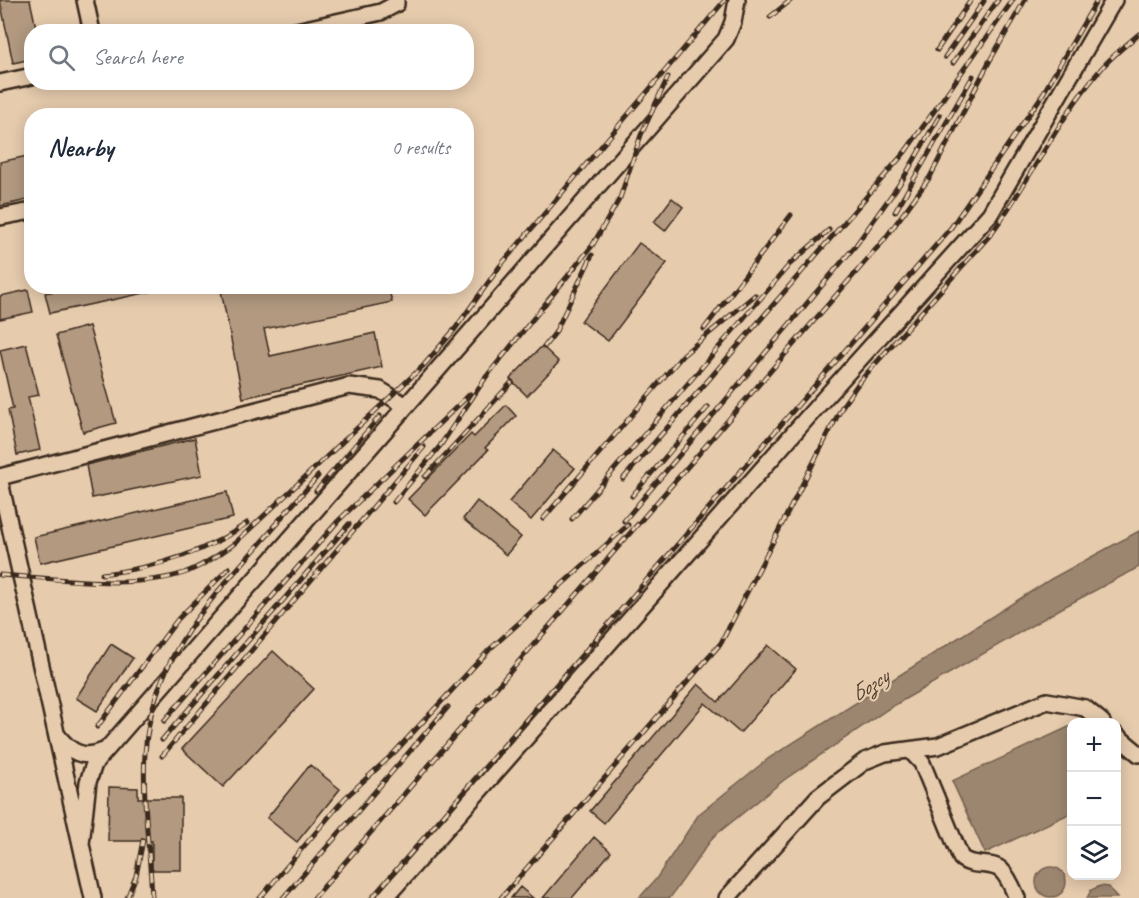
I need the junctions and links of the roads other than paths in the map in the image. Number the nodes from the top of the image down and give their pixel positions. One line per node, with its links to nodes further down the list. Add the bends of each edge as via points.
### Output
1 (85, 0): 5 (lane)
2 (396, 0): 6 (lane, via 396,4 381,12)
3 (736, 0): 11 (lane, via 726,39)
4 (1113, 0): 22 (lane, via 990,214)
5 (90, 24)
6 (328, 24)
7 (24, 78): 8 (lane)
8 (0, 83)
9 (24, 212): 10 (lane)
10 (0, 217)
11 (406, 406): 12 (lane, via 380,390 349,387); 18 (lane)
12 (0, 477)
13 (0, 482): 15 (lane)
14 (1096, 718): 17 (lane, via 1085,708 1047,701 938,746)
15 (56, 733): 18 (lane, via 78,755 93,756); 20 (lane)
16 (1121, 739): 19 (lane)
17 (910, 750): 23 (lane, via 865,760 818,797); 24 (lane, via 922,763 961,858 968,864 1001,870)
18 (104, 751): 20 (lane, via 88,782)
19 (1139, 754)
20 (81, 844): 21 (lane)
21 (93, 898)
22 (385, 898)
23 (727, 898)
24 (1017, 898)

